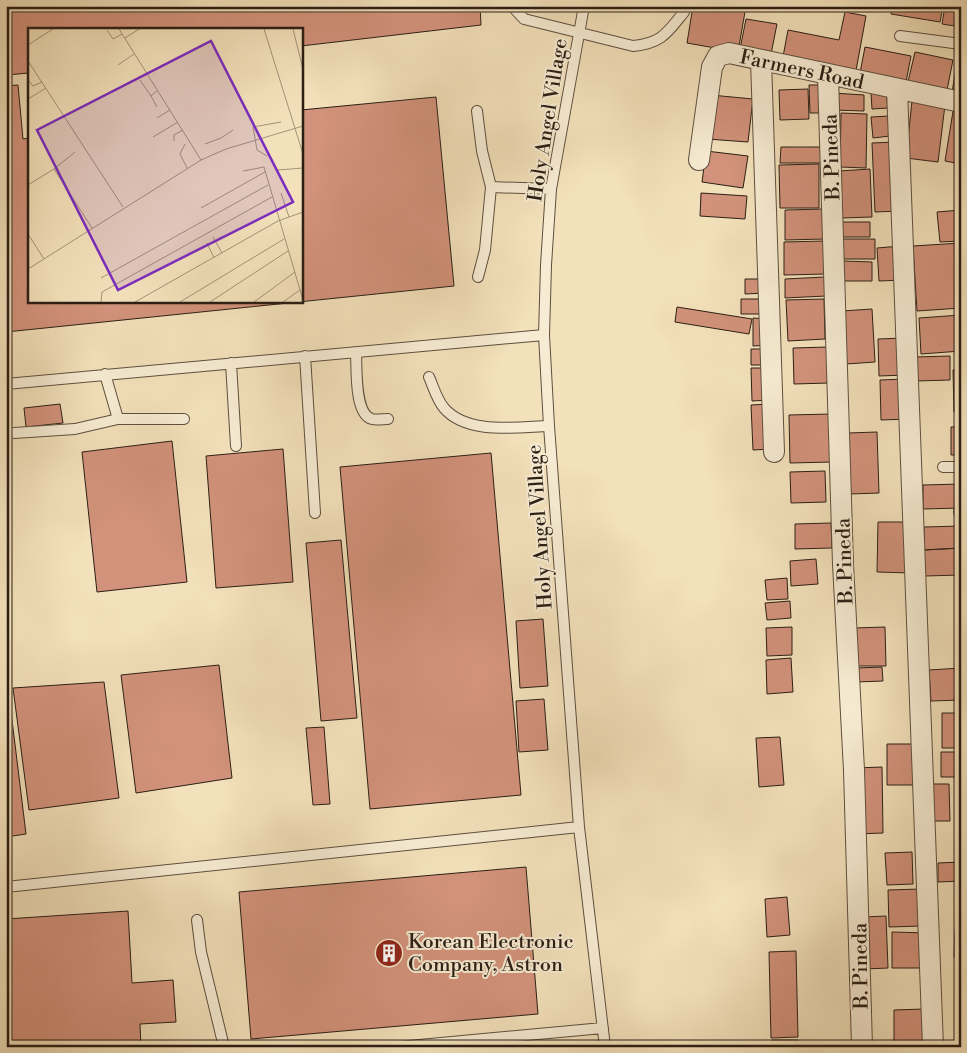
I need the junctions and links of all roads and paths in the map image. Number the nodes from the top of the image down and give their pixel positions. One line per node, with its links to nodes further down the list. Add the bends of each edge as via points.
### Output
1 (512, 6): 4 (lane, via 524,19)
2 (584, 6): 4 (lane, Holy Angel Village)
3 (684, 12): 4 (lane, via 663,38 650,44 633,46)
4 (579, 34): 14 (lane, Holy Angel Village)
5 (900, 36): 6 (lane)
6 (961, 44)
7 (761, 60): 8 (street, Farmers Road); 12 (street, Farmers Road, via 729,53 718,56 712,67); 29 (street)
8 (828, 76): 9 (street, Farmers Road); 40 (street, B. Pineda)
9 (897, 90): 10 (street, Farmers Road); 41 (street)
10 (961, 102)
11 (477, 110): 13 (lane)
12 (699, 160)
13 (491, 187): 14 (lane); 15 (lane, via 485,250)
14 (551, 189): 16 (lane, Holy Angel Village)
15 (478, 277)
16 (544, 335): 17 (lane); 26 (lane, Holy Angel Village)
17 (356, 353): 18 (lane); 25 (lane, via 359,406 371,419)
18 (305, 356): 19 (lane); 32 (lane)
19 (231, 363): 20 (lane); 28 (lane)
20 (105, 374): 22 (lane); 23 (lane)
21 (429, 376): 26 (lane, via 444,408 462,422 486,426)
22 (6, 384)
23 (118, 419): 24 (lane); 27 (lane, via 75,429)
24 (184, 419)
25 (388, 419)
26 (548, 426): 33 (lane, Holy Angel Village)
27 (14, 433)
28 (236, 446)
29 (774, 452)
30 (943, 467): 31 (lane)
31 (961, 467)
32 (315, 513)
33 (579, 827): 34 (lane); 36 (lane, Holy Angel Village)
34 (6, 887)
35 (197, 920): 37 (lane, via 201,952)
36 (603, 1028): 38 (lane); 39 (lane, Holy Angel Village)
37 (224, 1047)
38 (398, 1047)
39 (605, 1047)
40 (862, 1047)
41 (933, 1047)

